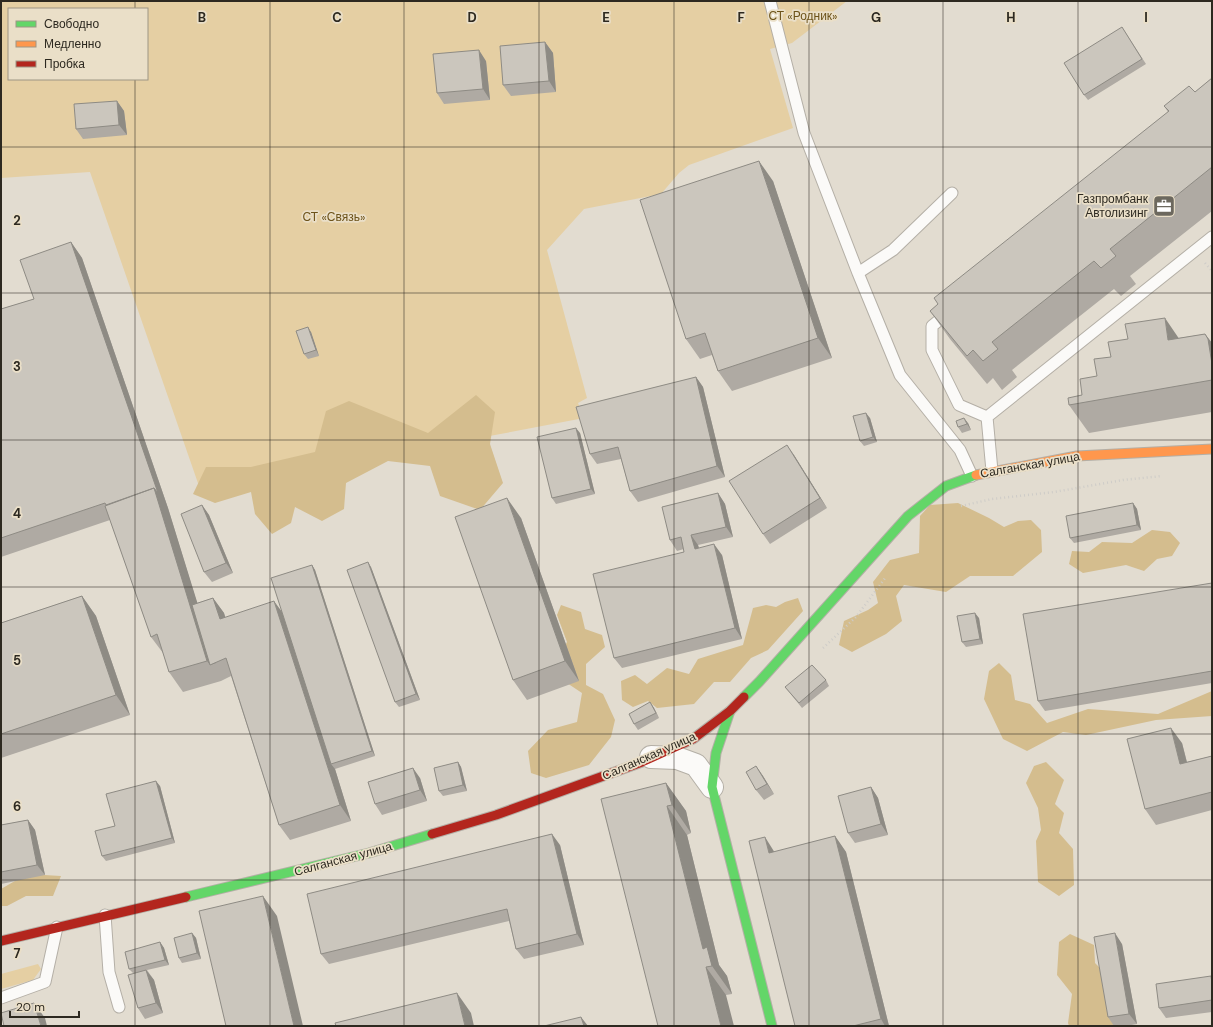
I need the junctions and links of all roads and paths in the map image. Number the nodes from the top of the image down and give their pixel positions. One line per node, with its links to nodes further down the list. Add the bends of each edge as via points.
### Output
1 (770, 1): 4 (lane, via 804,133)
2 (952, 193): 4 (lane, via 893,250)
3 (1212, 237): 6 (lane)
4 (858, 273): 9 (lane, via 900,375 960,450)
5 (957, 306): 6 (lane, via 932,326 932,350 959,405)
6 (987, 417): 8 (lane)
7 (1212, 449): 8 (street, Салганская улица, via 1077,456)
8 (992, 470): 9 (street, Салганская улица)
9 (972, 476): 14 (street, Салганская улица, via 946,486 908,516)
10 (1163, 476): 11 (path, via 992,499)
11 (956, 508)
12 (888, 574): 13 (path, via 856,617)
13 (822, 649)
14 (730, 711): 15 (street, Салганская улица, via 692,739); 16 (street, via 716,753)
15 (651, 757): 16 (street, via 677,758 696,765); 17 (street, Салганская улица, via 496,815 376,850)
16 (712, 787): 22 (street)
17 (105, 915): 18 (street, Салганская улица); 21 (lane, via 109,972)
18 (57, 927): 19 (street, Салганская улица); 20 (lane, via 45,982)
19 (1, 941)
20 (1, 998)
21 (119, 1007)
22 (772, 1026)

